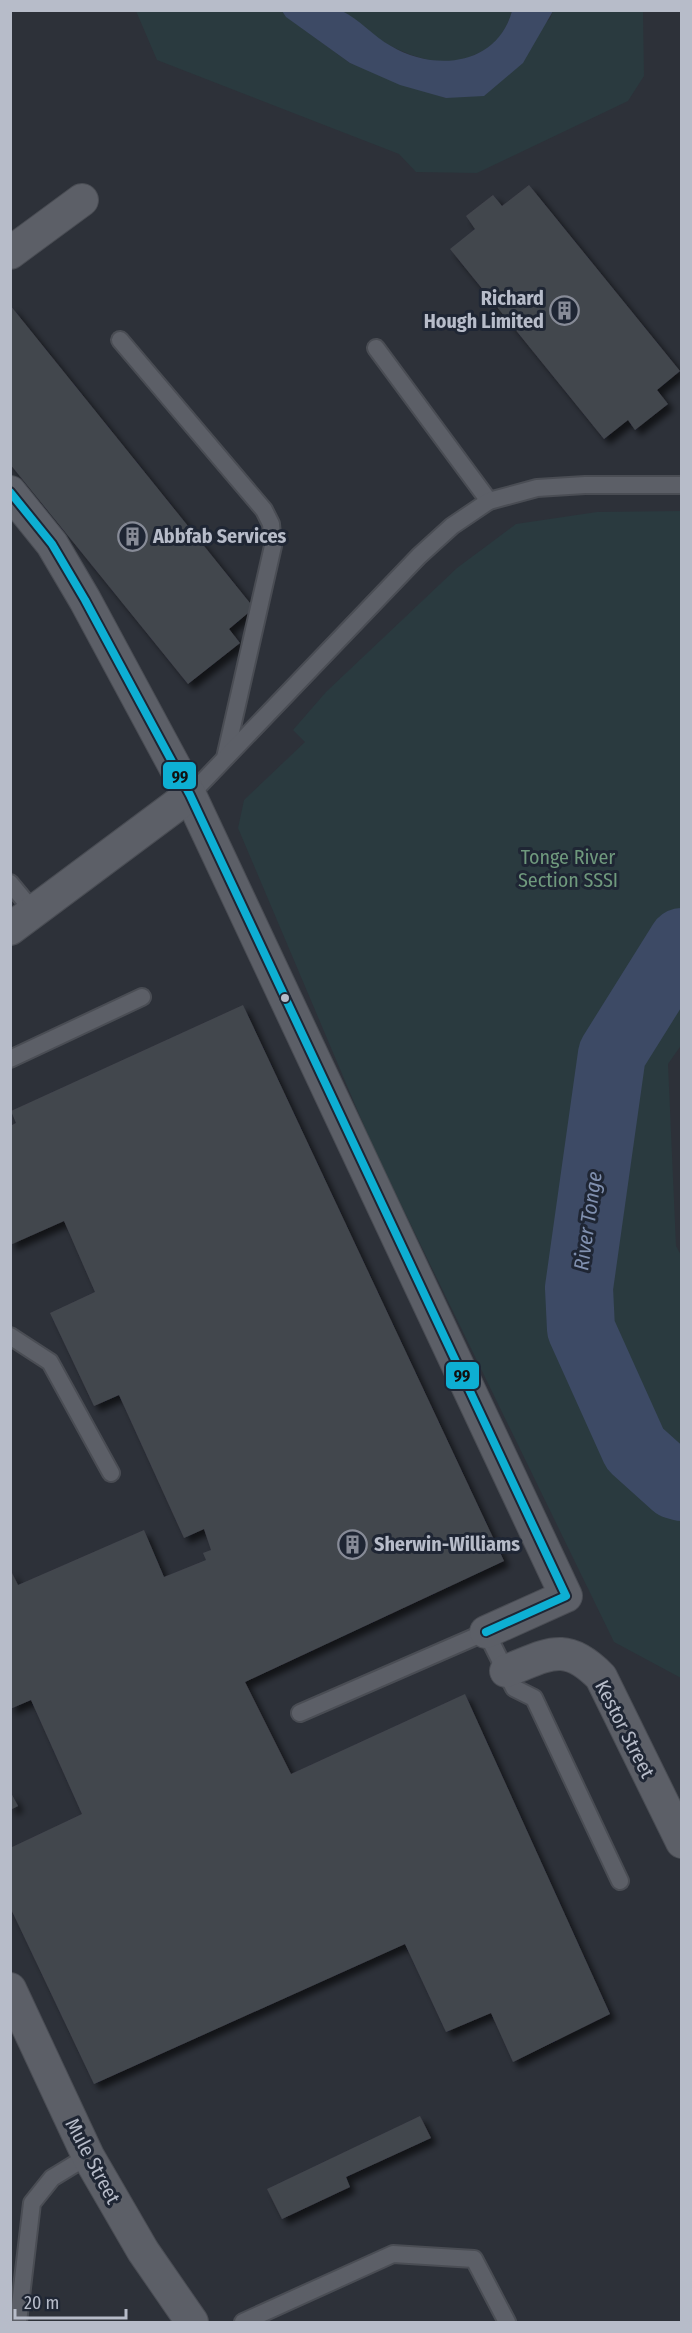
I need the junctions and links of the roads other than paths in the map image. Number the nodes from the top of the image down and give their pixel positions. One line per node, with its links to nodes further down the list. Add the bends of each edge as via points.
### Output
1 (82, 200): 2 (street)
2 (10, 253)
3 (120, 340): 8 (lane, via 264,510 271,524 273,546)
4 (376, 348): 7 (lane)
5 (681, 485): 7 (lane, via 537,488)
6 (10, 492): 9 (street, via 52,544)
7 (489, 501): 8 (lane, via 452,526 419,556)
8 (225, 759): 9 (lane)
9 (190, 795): 11 (street); 16 (street, via 566,1596)
10 (10, 883): 11 (lane)
11 (22, 921)
12 (142, 997): 13 (lane)
13 (10, 1059)
14 (10, 1336): 15 (lane, via 50,1362)
15 (111, 1473)
16 (486, 1632): 17 (lane); 18 (lane)
17 (506, 1671): 19 (street, Kestor Street, via 552,1653 587,1662 601,1677); 20 (lane, via 514,1688 534,1698)
18 (300, 1713)
19 (681, 1842)
20 (620, 1881)
21 (10, 1989): 22 (street, Mule Street)
22 (88, 2156): 23 (lane, via 52,2178 32,2203); 24 (street, Mule Street, via 143,2251)
23 (18, 2322)
24 (192, 2322)
25 (243, 2322): 26 (lane, via 393,2254 474,2259)
26 (507, 2322)

